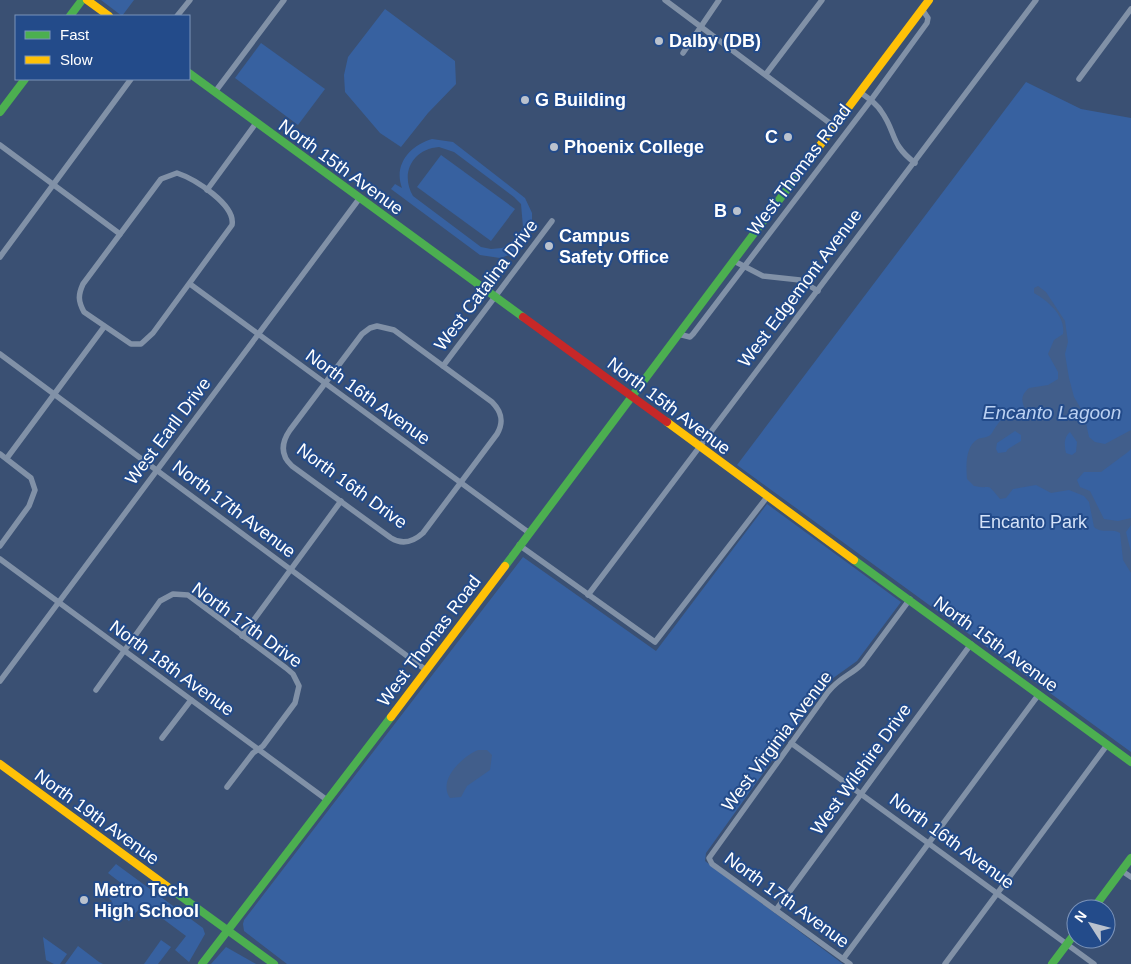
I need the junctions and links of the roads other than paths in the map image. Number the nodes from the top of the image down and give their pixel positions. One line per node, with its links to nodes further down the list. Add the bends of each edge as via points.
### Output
1 (82, 0): 12 (main road)
2 (87, 0): 13 (main road)
3 (190, 0): 14 (street)
4 (284, 0): 22 (street)
5 (664, 0): 15 (street)
6 (719, 0): 15 (street)
7 (822, 0): 18 (street)
8 (929, 0): 10 (main road, West Thomas Road)
9 (1036, 0): 29 (street, West Edgemont Avenue)
10 (922, 9): 23 (main road, West Thomas Road); 24 (street, West Thomas Road, via 928,18 927,23)
11 (1131, 9): 19 (street)
12 (71, 15)
13 (108, 15)
14 (178, 15)
15 (700, 26): 16 (street); 18 (street)
16 (683, 53)
17 (190, 74): 22 (main road, North 15th Avenue)
18 (766, 74): 27 (street)
19 (1079, 79)
20 (24, 80): 25 (main road)
21 (130, 80): 30 (street)
22 (215, 92): 26 (main road, North 15th Avenue)
23 (861, 92): 24 (street); 27 (main road, West Thomas Road)
24 (871, 100): 29 (street, via 887,121 895,143); 37 (street, West Thomas Road)
25 (0, 112)
26 (256, 123): 31 (street); 32 (main road, North 15th Avenue)
27 (835, 127): 36 (main road, West Thomas Road)
28 (0, 145): 30 (street)
29 (915, 163): 39 (street, West Edgemont Avenue)
30 (53, 184): 34 (street); 35 (street)
31 (206, 190): 34 (street, via 177,173 161,179); 38 (street, via 227,206 233,218 228,232)
32 (360, 199): 40 (main road, North 15th Avenue); 43 (street, West Earll Drive)
33 (552, 221): 40 (street, West Catalina Drive)
34 (120, 234): 41 (street, via 79,292 84,312)
35 (0, 257)
36 (734, 260): 37 (street); 42 (main road, West Thomas Road)
37 (744, 267): 39 (street, via 763,276 800,280); 42 (street, West Thomas Road, via 690,337)
38 (190, 284): 41 (street, via 141,344 125,342); 43 (street, North 16th Avenue)
39 (818, 291): 49 (street, West Edgemont Avenue)
40 (494, 298): 45 (street, West Catalina Drive); 48 (main road, North 15th Avenue)
41 (104, 327): 47 (street)
42 (678, 334): 48 (main road, West Thomas Road)
43 (259, 335): 46 (street, North 16th Avenue); 52 (street, West Earll Drive)
44 (0, 354): 47 (street, North 17th Avenue)
45 (443, 366): 46 (street, via 394,330 377,326 362,334); 53 (street, via 492,402 499,409 502,421 497,434)
46 (324, 384): 53 (street, North 16th Avenue); 55 (street, North 16th Drive, via 290,430 283,447 288,462)
47 (54, 394): 51 (street); 52 (street, North 17th Avenue)
48 (630, 396): 49 (main road, North 15th Avenue); 56 (main road, West Thomas Road)
49 (698, 447): 54 (main road, North 15th Avenue); 61 (street, West Edgemont Avenue)
50 (0, 454): 51 (street)
51 (7, 458): 58 (street, via 31,478 35,490 29,506)
52 (157, 470): 60 (street, North 17th Avenue); 63 (street, West Earll Drive)
53 (460, 483): 55 (street, North 16th Drive, via 423,533 410,541 394,540); 56 (street, North 16th Avenue)
54 (767, 497): 61 (street, via 655,642); 62 (main road, North 15th Avenue)
55 (342, 501): 60 (street)
56 (528, 532): 57 (main road, West Thomas Road)
57 (519, 545): 61 (street); 67 (main road, West Thomas Road)
58 (0, 546)
59 (0, 559): 63 (street, North 18th Avenue)
60 (290, 569): 64 (street); 67 (street, North 17th Avenue)
61 (588, 595)
62 (910, 599): 65 (main road, North 15th Avenue); 73 (street, West Virginia Avenue, via 862,664 836,683)
63 (58, 602): 66 (street, North 18th Avenue); 68 (street, West Earll Drive)
64 (242, 636): 66 (street, North 17th Drive, via 188,596 173,594 160,601); 75 (street, North 17th Drive, via 293,674 299,686 294,703)
65 (971, 644): 70 (main road, North 15th Avenue); 79 (street, West Wilshire Drive)
66 (125, 651): 69 (street); 71 (street, North 18th Avenue)
67 (426, 670): 80 (main road, West Thomas Road)
68 (0, 681)
69 (96, 690)
70 (1039, 694): 74 (main road, North 15th Avenue); 81 (street)
71 (191, 700): 72 (street); 75 (street, North 18th Avenue)
72 (162, 738)
73 (792, 743): 79 (street, North 16th Avenue); 82 (street, West Virginia Avenue)
74 (1108, 745): 76 (main road, North 15th Avenue); 86 (street)
75 (258, 750): 78 (street); 80 (street, North 18th Avenue)
76 (1131, 762)
77 (0, 764): 89 (main road, North 19th Avenue)
78 (227, 787)
79 (861, 794): 81 (street, North 16th Avenue); 88 (street, West Wilshire Drive)
80 (327, 800): 89 (main road, West Thomas Road)
81 (928, 843): 86 (street, North 16th Avenue); 93 (street)
82 (709, 858): 88 (street, North 17th Avenue, via 712,864)
83 (1131, 858): 84 (main road)
84 (1122, 871): 85 (street); 87 (main road)
85 (1131, 877)
86 (997, 893): 90 (street, North 16th Avenue); 97 (street)
87 (1101, 899)
88 (776, 910): 93 (street, North 17th Avenue)
89 (227, 930): 94 (main road, West Thomas Road); 95 (main road, North 19th Avenue)
90 (1066, 943)
91 (1066, 945): 98 (main road)
92 (1074, 949): 99 (street, North 16th Avenue)
93 (843, 959): 96 (street, North 17th Avenue)
94 (202, 964)
95 (274, 964)
96 (850, 964)
97 (945, 964)
98 (1052, 964)
99 (1094, 964)

